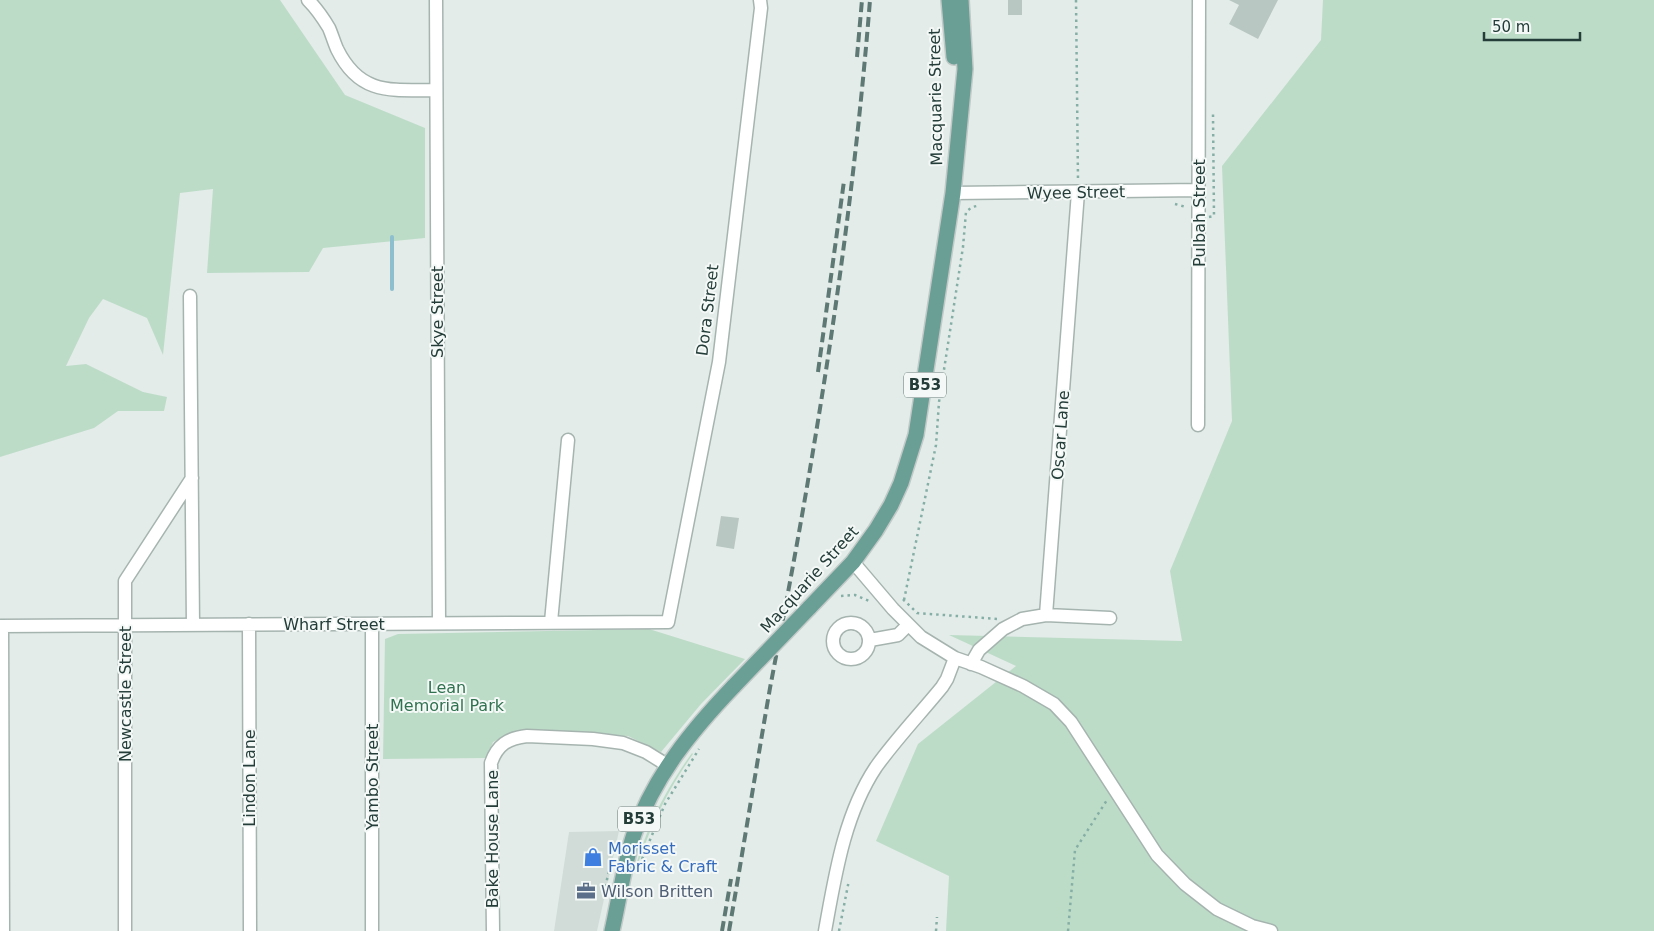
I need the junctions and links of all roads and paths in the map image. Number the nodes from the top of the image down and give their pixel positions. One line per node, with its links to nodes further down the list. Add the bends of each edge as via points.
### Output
1 (308, 0): 8 (street, via 329,29 345,64 356,76 371,86 390,90)
2 (436, 0): 8 (street, Skye Street)
3 (760, 0): 24 (street, Dora Street, via 719,362)
4 (949, 0): 11 (main road, Macquarie Street / B53, via 954,54)
5 (961, 0): 11 (main road, Macquarie Street / B53, via 965,68)
6 (1076, 0): 10 (path)
7 (1199, 0): 9 (street, Pulbah Street)
8 (436, 90): 25 (street, Skye Street)
9 (1199, 190): 10 (street, Wyee Street); 16 (street, Pulbah Street)
10 (1078, 192): 11 (street, Wyee Street); 21 (street, Oscar Lane)
11 (953, 193): 19 (main road, Macquarie Street / B53, via 921,410 910,459 891,505)
12 (1173, 203): 14 (path, via 1186,206)
13 (980, 206): 20 (path, via 966,212 939,402 936,445)
14 (1188, 212)
15 (190, 296): 18 (street)
16 (1198, 425)
17 (568, 440): 23 (street)
18 (192, 478): 26 (street); 29 (street, Newcastle Street, via 125,581)
19 (853, 562): 30 (street); 36 (main road, Macquarie Street / B53, bridge, via 699,724)
20 (904, 600)
21 (1046, 615): 22 (street); 34 (street, via 1022,619 1003,629 979,650)
22 (1110, 618)
23 (551, 622): 24 (street, Wharf Street); 25 (street, Wharf Street)
24 (668, 622)
25 (439, 623): 28 (street, Wharf Street)
26 (193, 624): 27 (street, Wharf Street); 29 (street, Wharf Street)
27 (249, 624): 28 (street, Wharf Street); 44 (street, Lindon Lane)
28 (372, 624): 45 (street, Yambo Street)
29 (125, 625): 31 (street, Wharf Street); 43 (street, Newcastle Street)
30 (908, 625): 32 (street, via 898,635); 33 (street)
31 (1, 626): 42 (street)
32 (870, 640)
33 (955, 658): 34 (street); 49 (street, via 942,687 881,761 863,790 839,858)
34 (971, 664): 37 (street, via 1023,686 1054,704 1071,722)
35 (702, 744): 38 (path)
36 (667, 765): 40 (main road, B53, via 639,819); 46 (street, Bake House Lane, via 634,746 609,740 527,736 516,737 499,747 491,763)
37 (1114, 788): 52 (path, via 1075,850); 53 (street, via 1157,855 1185,884 1217,909 1252,926)
38 (653, 831)
39 (850, 873): 50 (path)
40 (624, 878): 47 (main road, B53); 48 (main road, B53)
41 (937, 917): 51 (path)
42 (3, 931)
43 (125, 931)
44 (250, 931)
45 (372, 931)
46 (493, 931)
47 (612, 931)
48 (621, 931)
49 (825, 931)
50 (839, 931)
51 (936, 931)
52 (1068, 931)
53 (1271, 931)

